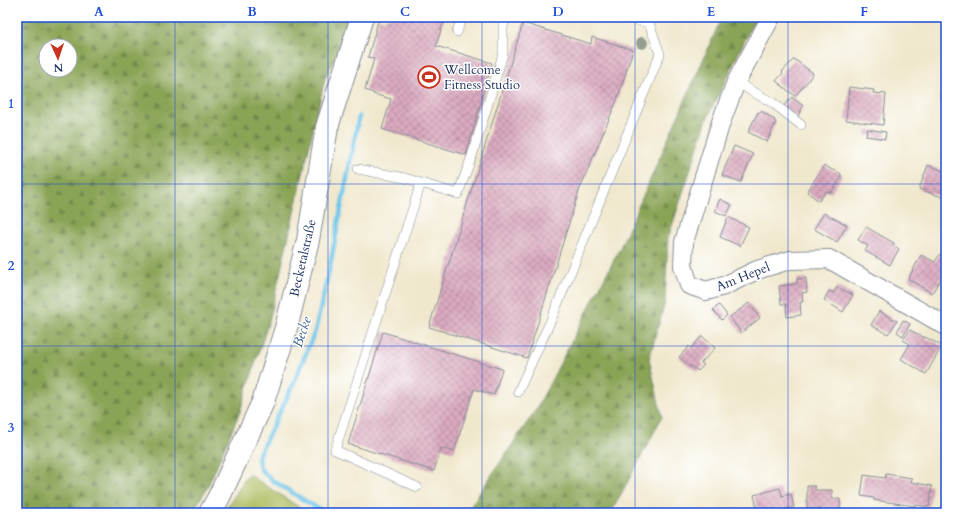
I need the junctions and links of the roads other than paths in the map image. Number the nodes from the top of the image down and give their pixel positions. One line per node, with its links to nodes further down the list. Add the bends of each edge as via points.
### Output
1 (362, 17): 15 (main road, Becketalstraße, via 328,127 308,240 286,328 262,402)
2 (462, 17): 7 (lane)
3 (505, 17): 11 (lane, via 502,27 503,54 458,194)
4 (624, 17): 6 (lane)
5 (771, 17): 8 (street, Am Hepel)
6 (650, 20): 13 (lane, via 660,54 551,320)
7 (457, 32)
8 (736, 82): 9 (lane, via 774,103); 12 (street, Am Hepel, via 684,242 683,266 689,285 706,291 724,286 756,270 790,260 829,259)
9 (801, 125)
10 (358, 169): 11 (lane)
11 (421, 183): 14 (lane, via 335,450)
12 (946, 326)
13 (518, 392)
14 (417, 487)
15 (210, 513)

